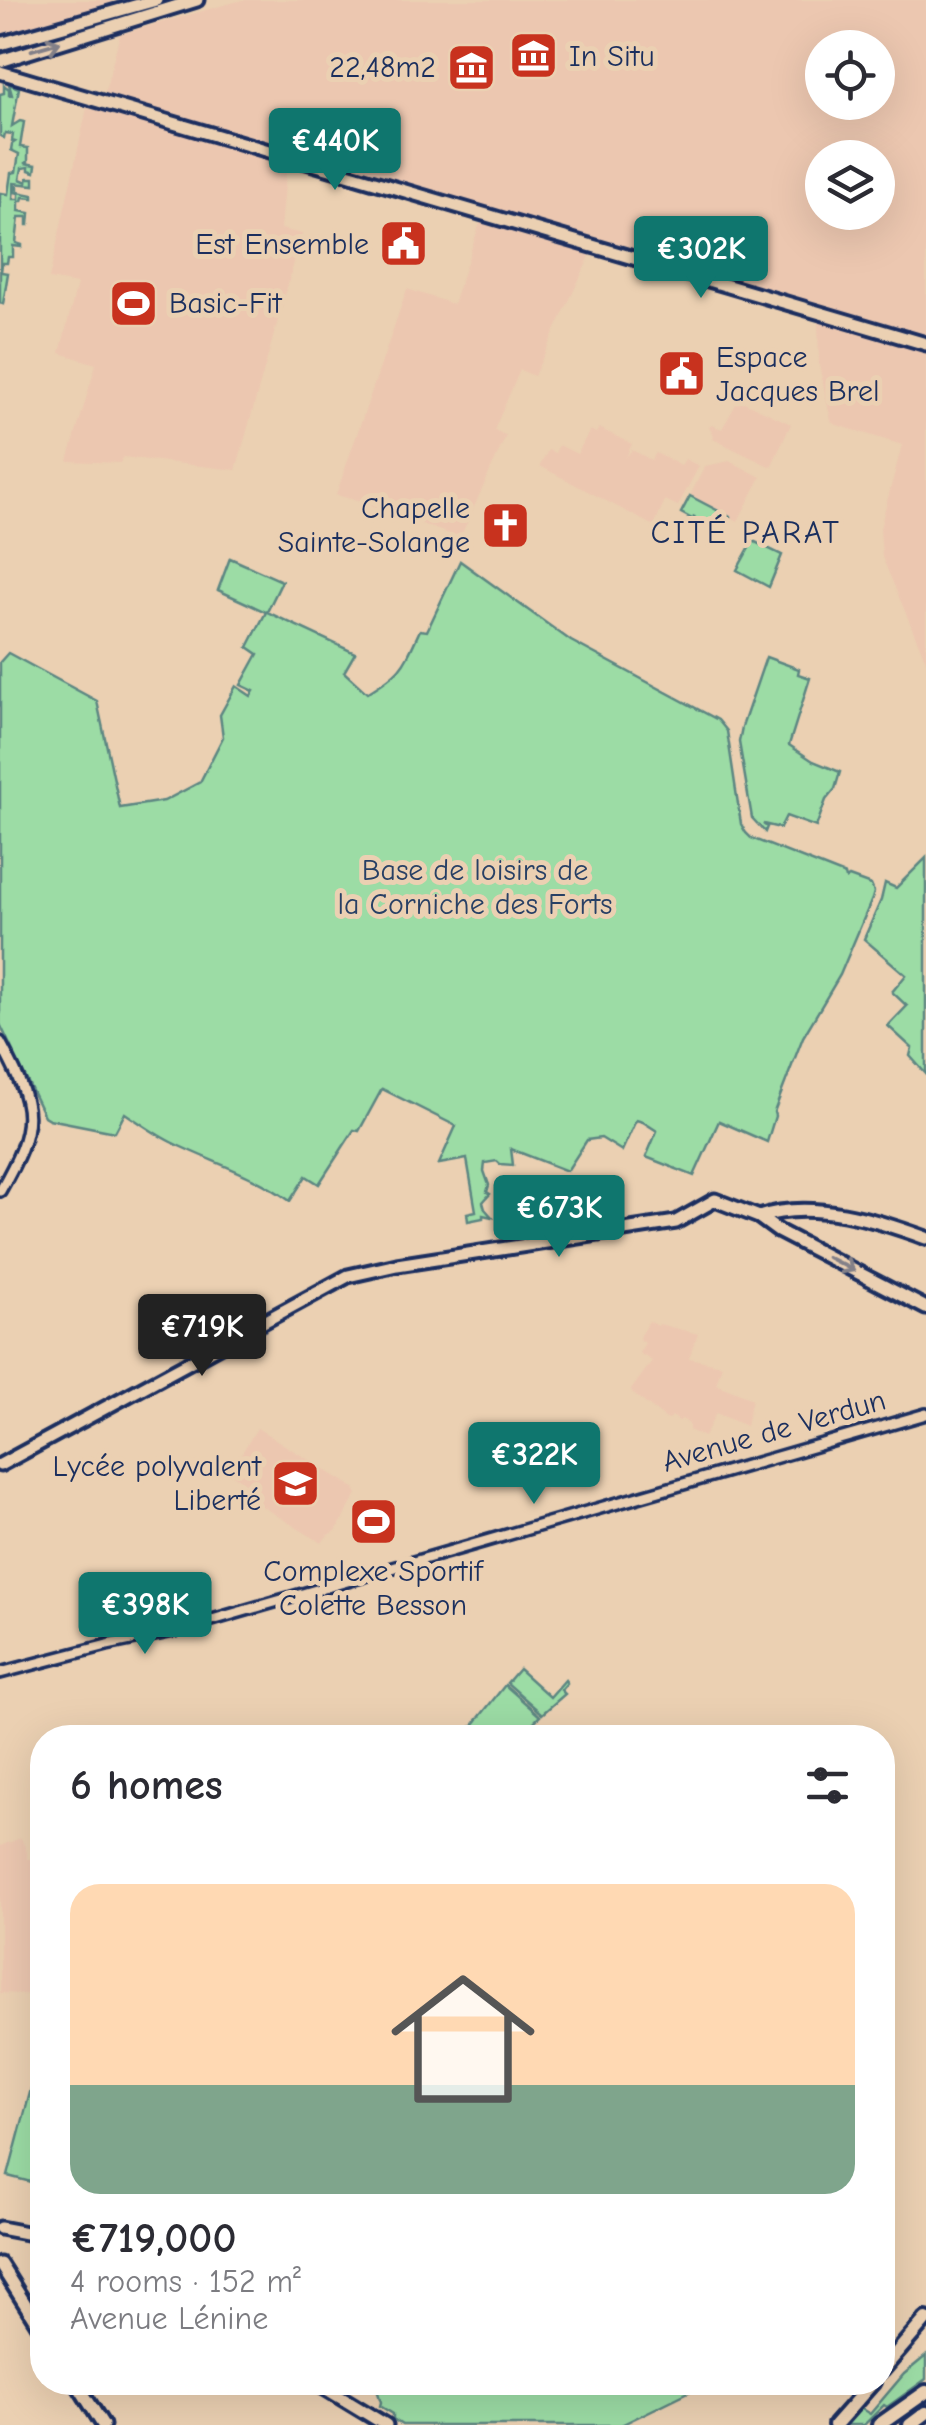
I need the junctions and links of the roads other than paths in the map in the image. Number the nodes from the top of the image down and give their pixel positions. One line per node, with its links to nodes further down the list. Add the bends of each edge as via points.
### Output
1 (156, 0): 3 (main road)
2 (197, 0): 4 (main road, one-way to 2, via 39,48)
3 (0, 44)
4 (0, 69): 5 (main road)
5 (926, 344)
6 (0, 1042): 7 (street, via 25,1093 29,1125)
7 (0, 1191)
8 (759, 1217): 9 (main road, via 842,1212); 10 (main road, one-way to 10); 12 (main road, via 712,1201 676,1222 348,1276)
9 (926, 1238)
10 (926, 1308)
11 (926, 1414): 13 (street, Avenue de Verdun, via 174,1631)
12 (0, 1465)
13 (0, 1673)
14 (0, 2228): 15 (main road)
15 (30, 2234)
16 (0, 2264): 17 (main road)
17 (30, 2312)
18 (926, 2319): 19 (highway)
19 (895, 2355)
20 (926, 2392): 28 (highway)
21 (84, 2395): 25 (main road)
22 (336, 2395): 26 (main road)
23 (861, 2395): 27 (highway)
24 (924, 2418): 29 (highway)
25 (104, 2425)
26 (386, 2425)
27 (835, 2425)
28 (879, 2425)
29 (910, 2425)

